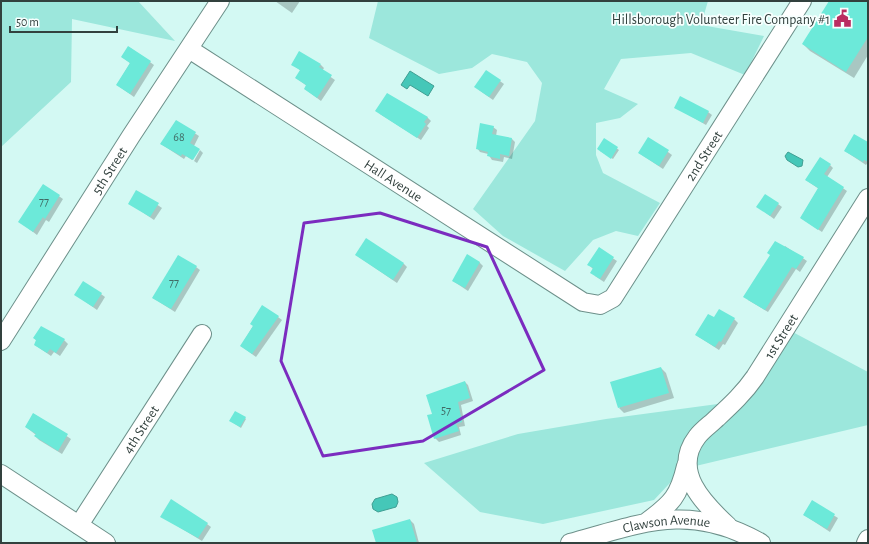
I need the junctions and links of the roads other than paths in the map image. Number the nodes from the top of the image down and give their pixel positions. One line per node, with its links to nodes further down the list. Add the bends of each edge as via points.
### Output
1 (220, 1): 3 (street, 5th Street)
2 (802, 1): 5 (street, 2nd Street, via 613,298)
3 (189, 49): 5 (street, Hall Avenue, via 583,302); 7 (street, 5th Street)
4 (868, 198): 8 (street, 1st Street, via 750,384 741,396 697,437 689,451)
5 (600, 305)
6 (202, 334): 11 (street, 4th Street)
7 (1, 341)
8 (686, 466): 10 (street, 1st Street, via 682,483 674,498); 12 (street, via 693,485 705,504)
9 (1, 474): 11 (street)
10 (647, 522): 12 (street, Clawson Avenue, via 690,518); 15 (street, Clawson Avenue)
11 (79, 525): 14 (street)
12 (728, 526): 16 (street, Clawson Avenue)
13 (868, 539): 17 (street)
14 (106, 543)
15 (570, 543)
16 (761, 543)
17 (866, 543)

